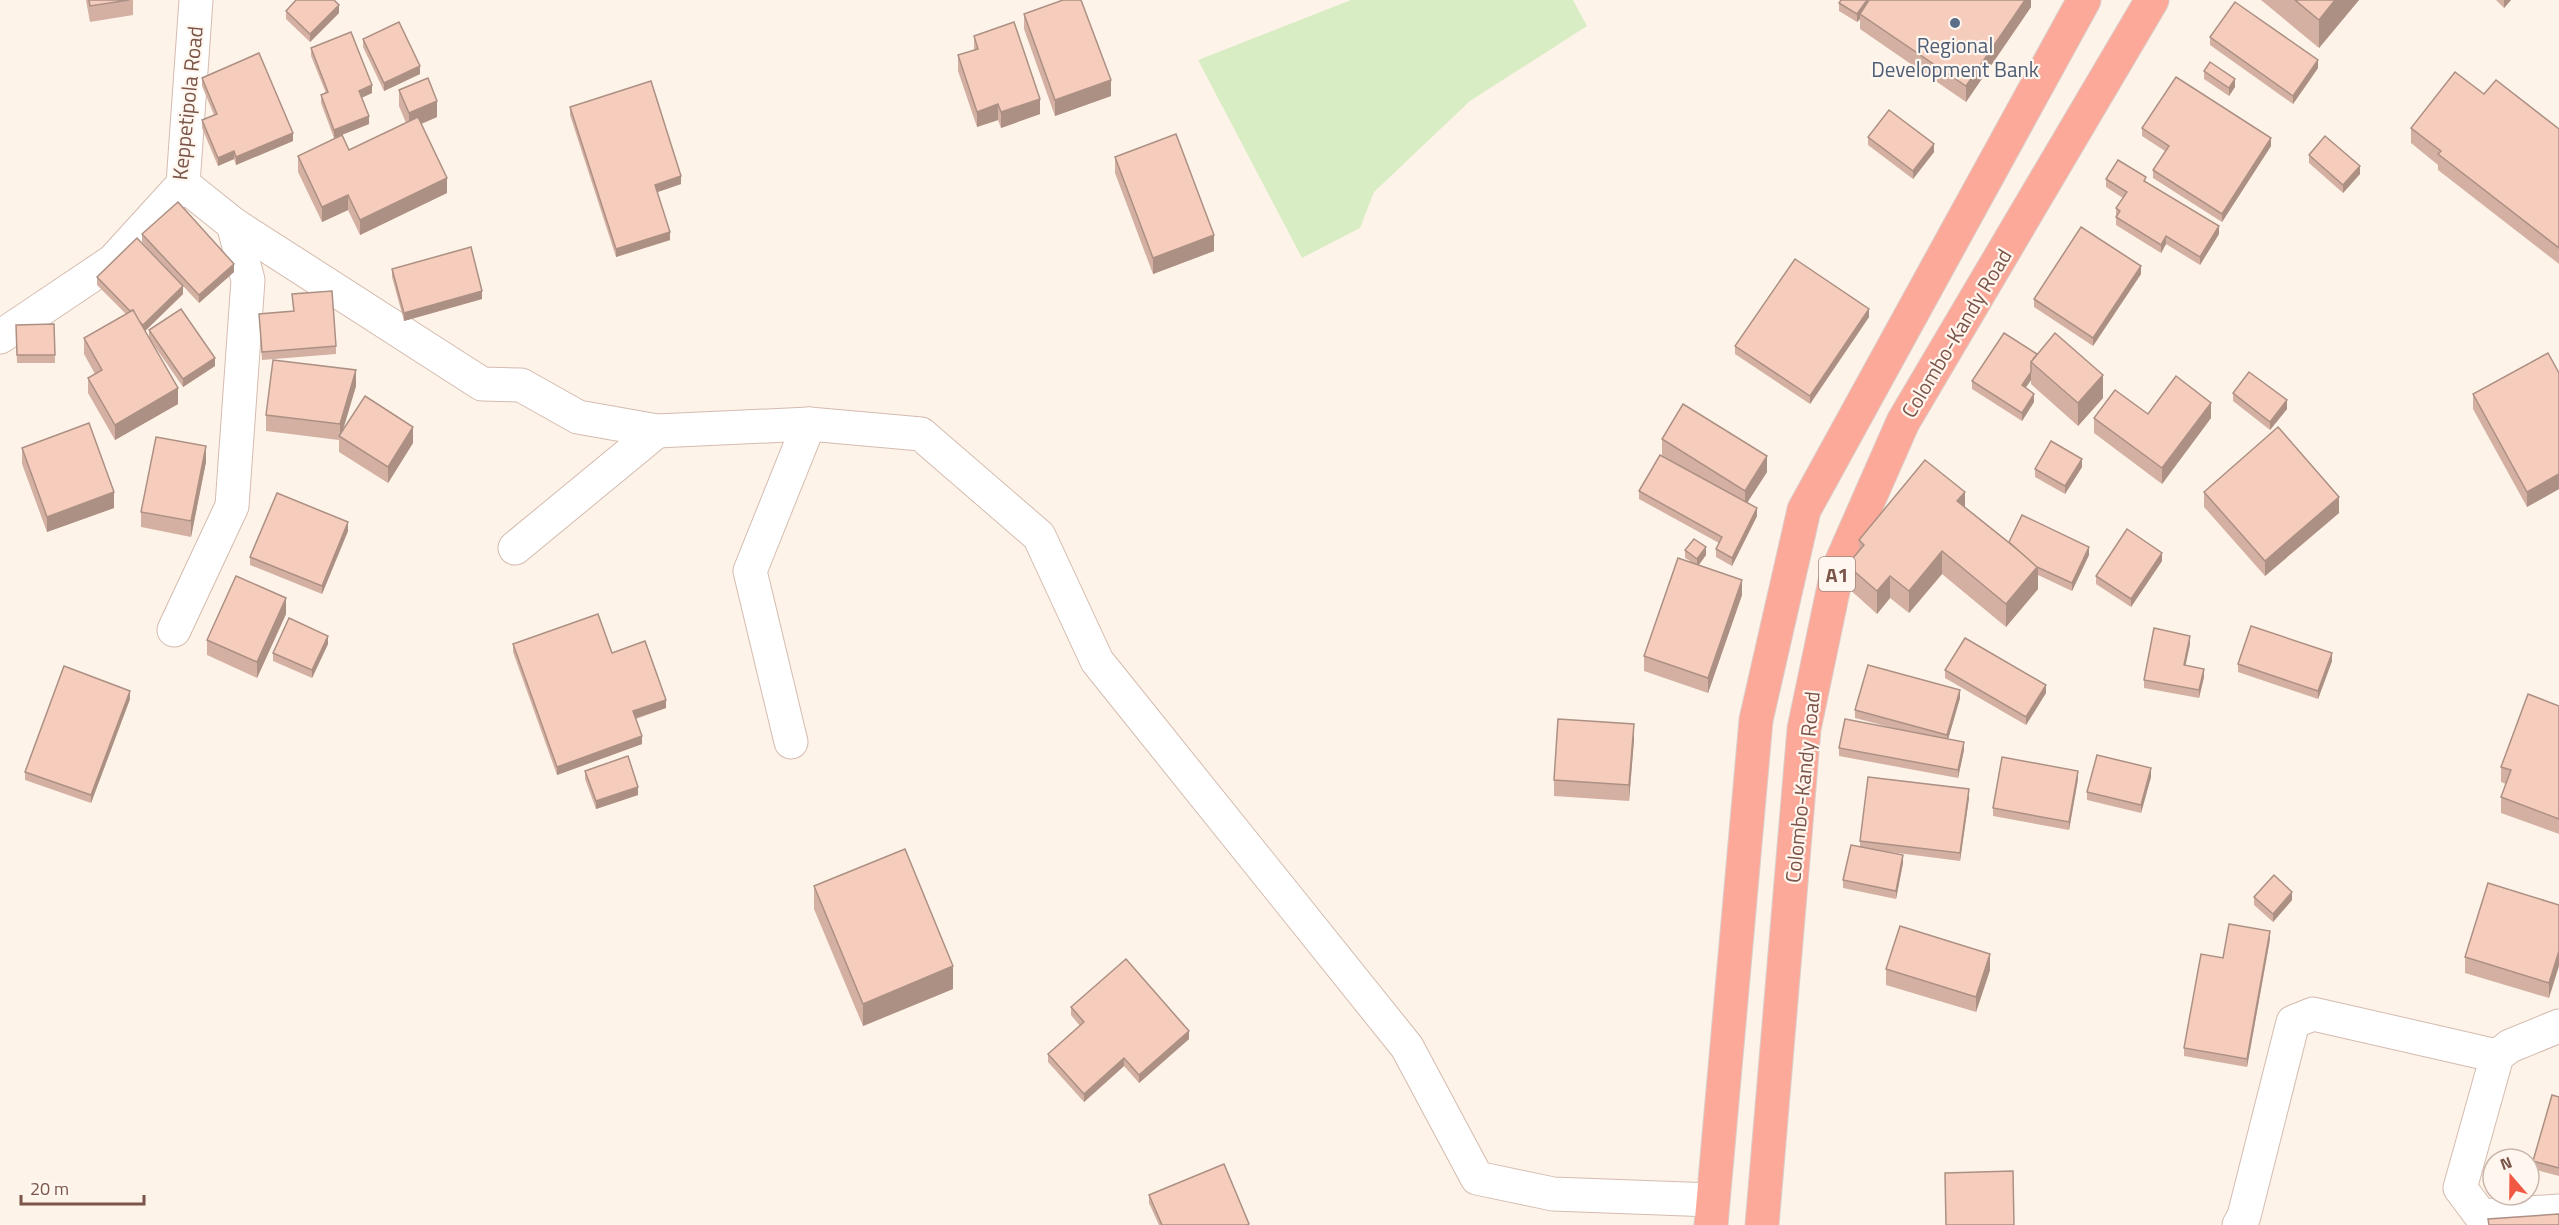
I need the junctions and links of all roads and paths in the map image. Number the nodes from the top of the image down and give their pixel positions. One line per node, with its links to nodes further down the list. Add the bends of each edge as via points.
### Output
1 (196, 0): 4 (street, Keppetipola Road)
2 (2084, 0): 15 (highway, A1, via 1804,510 1756,720)
3 (2151, 1): 16 (highway, Colombo-Kandy Road / A1, via 1903,422 1837,572 1804,729)
4 (183, 184): 5 (street); 6 (street, Keppetipola Road, via 113,261)
5 (233, 224): 8 (street, via 482,384 521,385 578,417); 10 (street, via 248,280 232,506)
6 (0, 337)
7 (809, 424): 8 (street); 11 (street, via 750,571); 15 (street, via 921,434 1039,537 1097,662 1407,1047 1477,1178 1553,1194)
8 (657, 430): 9 (street)
9 (515, 548)
10 (174, 630)
11 (791, 742)
12 (2559, 1026): 13 (street, via 2510,1046)
13 (2498, 1056): 14 (street, via 2460,1188 2481,1216); 17 (street, via 2313,1014 2293,1022 2244,1216)
14 (2559, 1211)
15 (1711, 1213)
16 (1762, 1225)
17 (2238, 1225)

